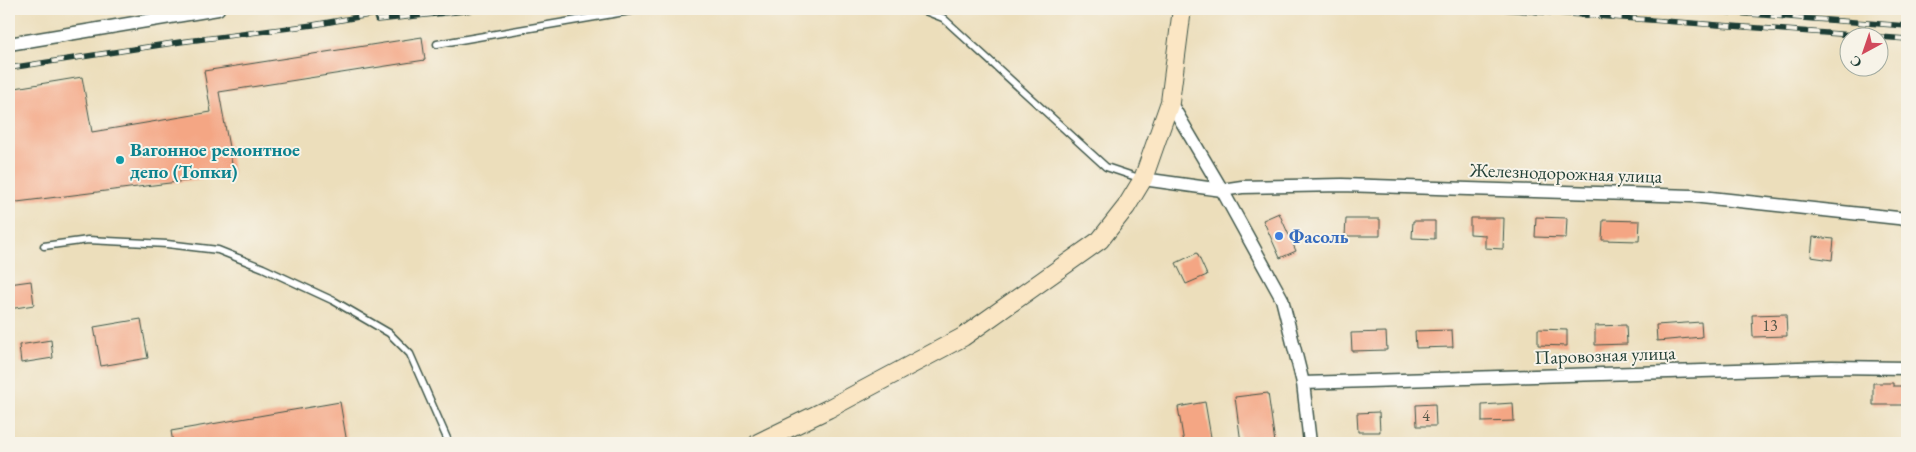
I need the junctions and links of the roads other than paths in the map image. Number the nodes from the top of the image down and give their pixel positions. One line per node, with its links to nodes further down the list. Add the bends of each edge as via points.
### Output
1 (218, 9): 5 (street)
2 (642, 9): 6 (lane)
3 (920, 9): 8 (lane, via 943,18 1106,166)
4 (1182, 9): 7 (street)
5 (9, 44)
6 (437, 44)
7 (1170, 102): 8 (street); 9 (street)
8 (1143, 179): 9 (street, Железнодорожная улица); 15 (street, via 1100,240 963,336)
9 (1222, 190): 10 (street, Железнодорожная улица, via 1342,185 1692,196); 13 (street, via 1282,299)
10 (1907, 219)
11 (44, 246): 14 (lane, via 88,240 218,250 334,301 389,333 410,354)
12 (1907, 368): 13 (street, Паровозная улица, via 1832,367)
13 (1303, 383): 16 (street)
14 (449, 443)
15 (758, 443)
16 (1310, 443)

